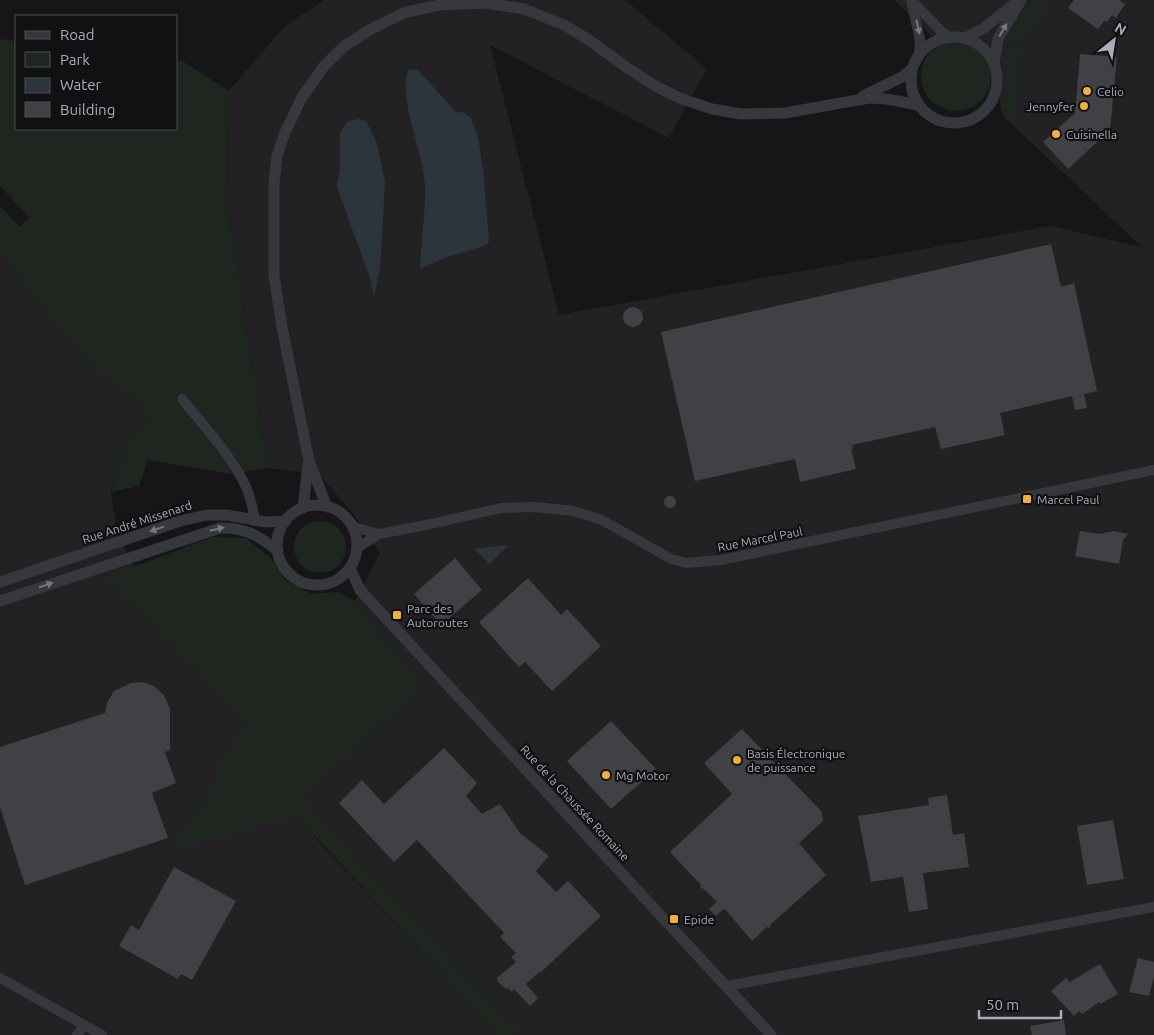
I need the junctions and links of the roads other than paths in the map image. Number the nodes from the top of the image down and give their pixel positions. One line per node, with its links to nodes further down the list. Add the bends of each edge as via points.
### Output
1 (1020, 0): 4 (street, via 984,28); 6 (street, one-way to 1, via 998,39)
2 (912, 1): 3 (street); 5 (street, one-way to 5, via 920,40)
3 (950, 37): 4 (street); 5 (street, via 935,41)
4 (965, 38): 6 (street, via 977,43)
5 (919, 52): 7 (street)
6 (994, 63): 9 (street, via 996,86 993,97 973,118 956,123 945,122 935,119)
7 (911, 70): 8 (street); 9 (street, via 910,82)
8 (854, 100): 9 (street, via 887,99); 11 (street, via 785,113 741,114 712,109 657,87 564,25 524,9 485,3 440,5 406,12 343,47 324,66 301,100 277,156 274,183 274,276)
9 (918, 105)
10 (182, 399): 16 (street, via 224,451 242,480)
11 (308, 461): 13 (street); 14 (street)
12 (1154, 470): 19 (street, Rue Marcel Paul, via 730,558 686,563 602,520 574,511 535,507 500,508)
13 (327, 507): 14 (street); 18 (street, via 342,514)
14 (303, 508): 17 (street)
15 (180, 521): 16 (street, Rue André Missenard, via 207,515 227,515); 20 (street); 24 (street, Rue André Missenard, one-way to 24)
16 (255, 521): 17 (street, Rue André Missenard)
17 (286, 521): 22 (street, via 279,535)
18 (353, 527): 19 (street, Rue Marcel Paul); 21 (street)
19 (379, 534): 21 (street, Rue Marcel Paul)
20 (185, 539): 22 (street, one-way to 22, via 232,527 263,538); 27 (street, one-way to 20)
21 (357, 548): 23 (street)
22 (278, 551): 25 (street, via 281,562 298,580 315,585)
23 (350, 568): 25 (street); 26 (street, Rue de la Chaussée Romaine)
24 (0, 582)
25 (333, 582): 26 (street)
26 (360, 590): 30 (street, Rue de la Chaussée Romaine)
27 (0, 601)
28 (1154, 907): 30 (street)
29 (0, 978): 31 (street)
30 (727, 988): 34 (street, Rue de la Chaussée Romaine)
31 (84, 1025): 32 (street); 33 (street)
32 (77, 1035)
33 (102, 1035)
34 (771, 1035)

